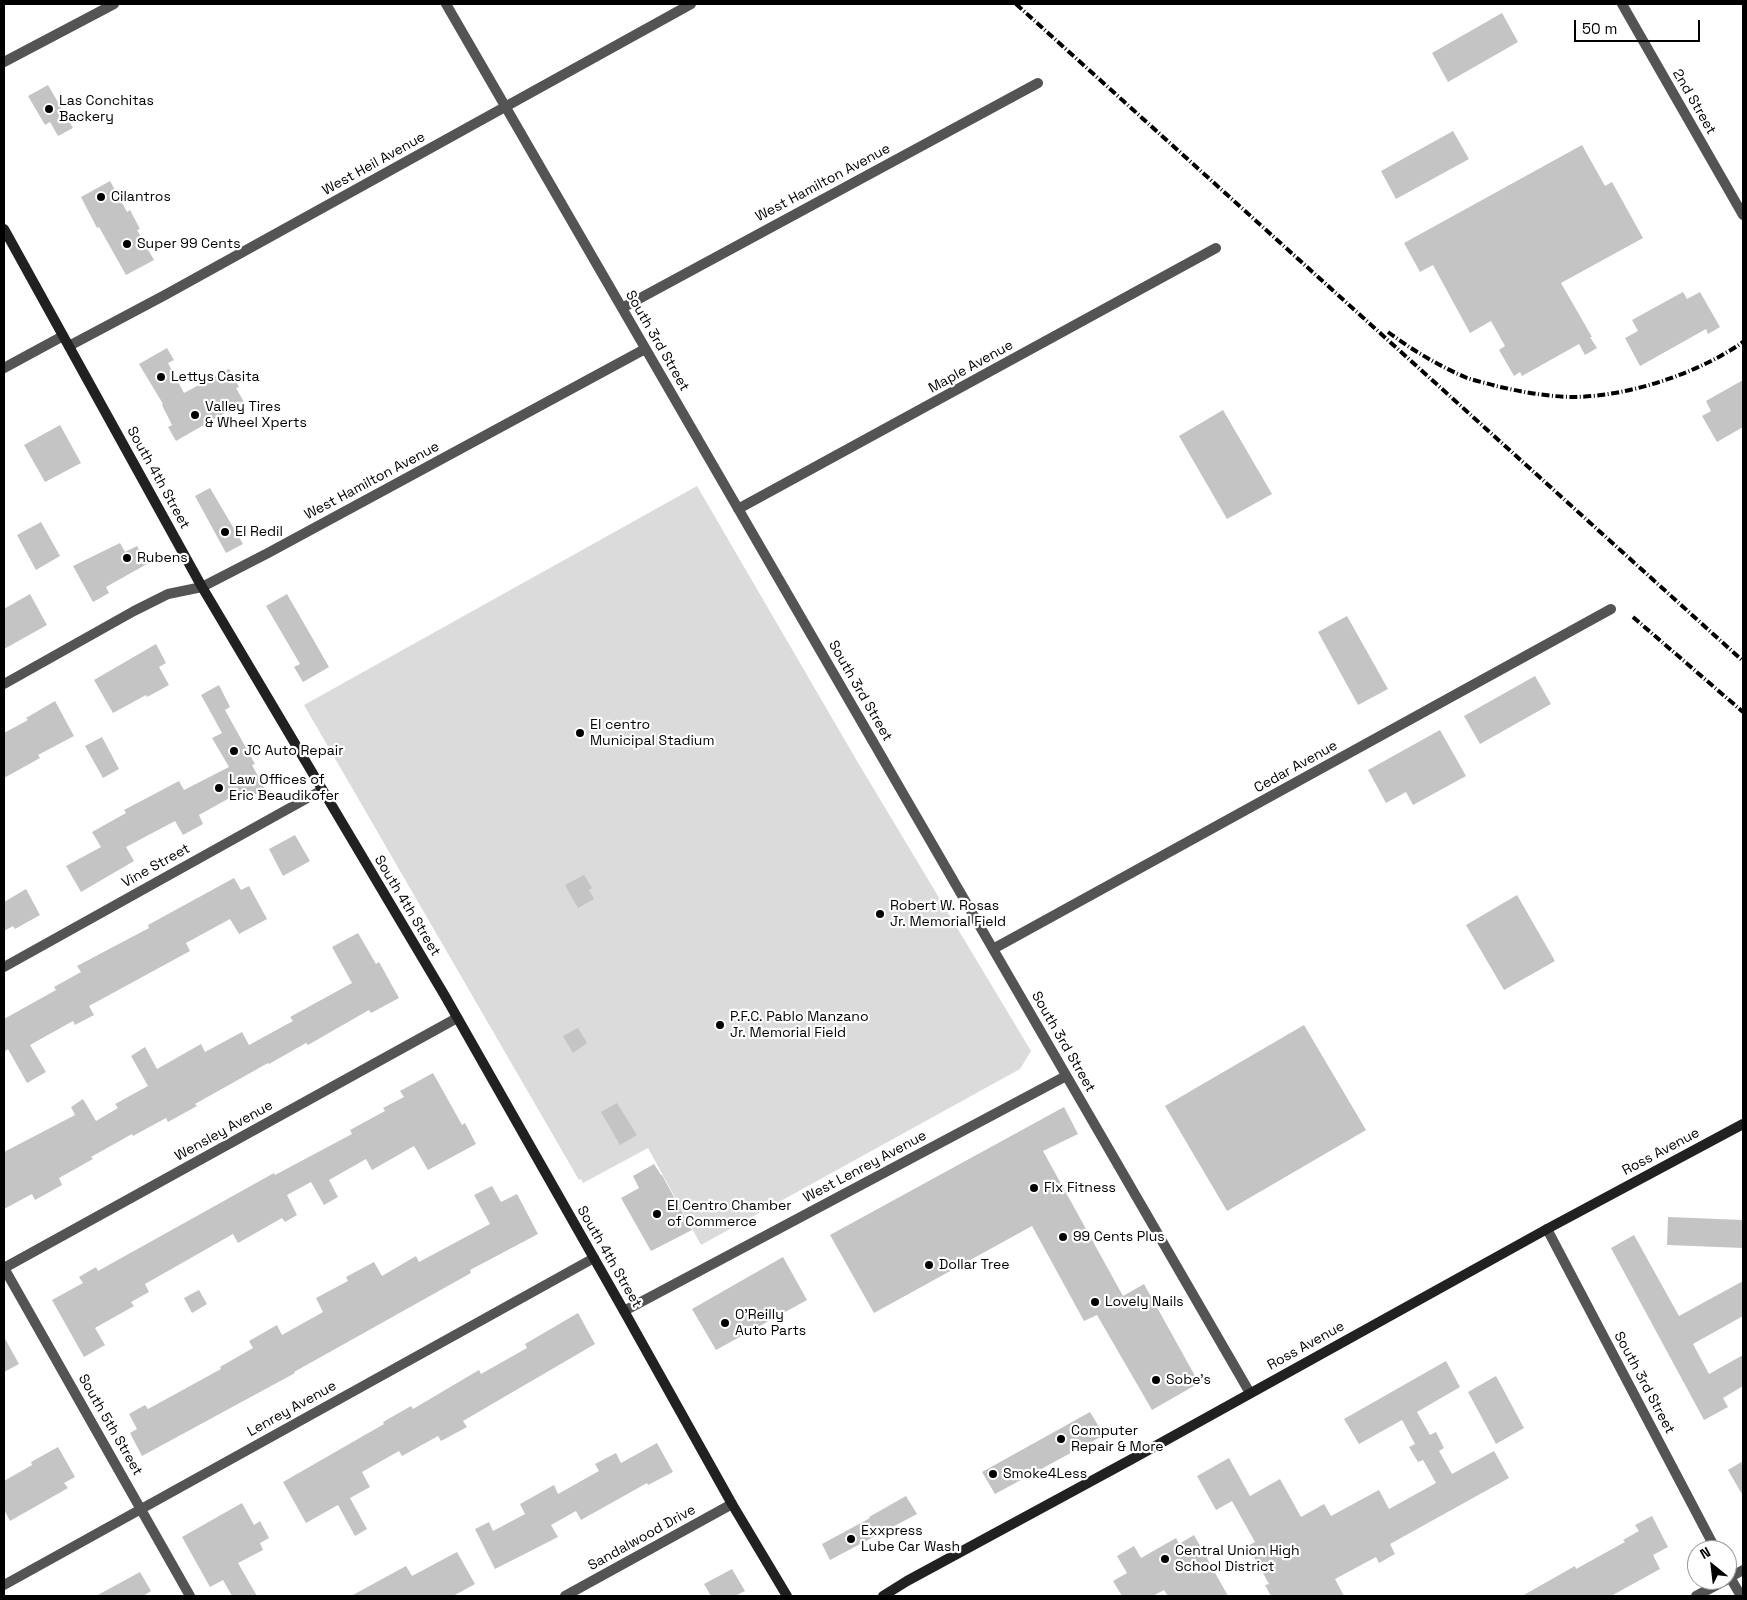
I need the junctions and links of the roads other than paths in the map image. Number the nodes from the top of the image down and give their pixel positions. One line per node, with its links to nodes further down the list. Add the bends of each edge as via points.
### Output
1 (114, 4): 5 (street)
2 (446, 4): 7 (street, South 3rd Street)
3 (692, 4): 7 (street, West Heil Avenue)
4 (1622, 4): 8 (street, 2nd Street)
5 (4, 62)
6 (1038, 83): 11 (street, West Hamilton Avenue)
7 (506, 107): 11 (street, South 3rd Street); 13 (street, West Heil Avenue)
8 (1743, 214)
9 (4, 229): 12 (main road, South 4th Street)
10 (1216, 248): 16 (street, Maple Avenue)
11 (622, 308): 14 (street, South 3rd Street)
12 (63, 336): 13 (main road, South 4th Street); 15 (street)
13 (69, 346): 17 (main road, South 4th Street)
14 (645, 349): 16 (street, South 3rd Street); 17 (street, West Hamilton Avenue)
15 (4, 368)
16 (738, 509): 21 (street, South 3rd Street)
17 (202, 587): 19 (street, West Hamilton Avenue, via 168,594); 20 (main road, South 4th Street)
18 (1611, 609): 21 (street, Cedar Avenue)
19 (4, 684)
20 (322, 790): 22 (street, Vine Street); 23 (main road, South 4th Street)
21 (993, 949): 24 (street, South 3rd Street)
22 (4, 967)
23 (457, 1018): 27 (main road, South 4th Street); 28 (street, Wensley Avenue)
24 (1066, 1076): 29 (street, West Lenrey Avenue); 30 (street, South 3rd Street)
25 (1743, 1124): 26 (main road, Ross Avenue)
26 (1547, 1229): 30 (main road, Ross Avenue); 33 (street, South 3rd Street)
27 (594, 1258): 29 (main road, South 4th Street); 32 (street, Lenrey Avenue)
28 (4, 1268): 32 (street, South 5th Street)
29 (624, 1310): 31 (main road, South 4th Street)
30 (1250, 1393): 38 (main road, Ross Avenue)
31 (732, 1504): 36 (street, Sandalwood Drive); 37 (main road, South 4th Street)
32 (141, 1508): 34 (street, Lenrey Avenue); 35 (street, South 5th Street)
33 (1711, 1540)
34 (4, 1585)
35 (190, 1596)
36 (564, 1596)
37 (787, 1596)
38 (883, 1596)

